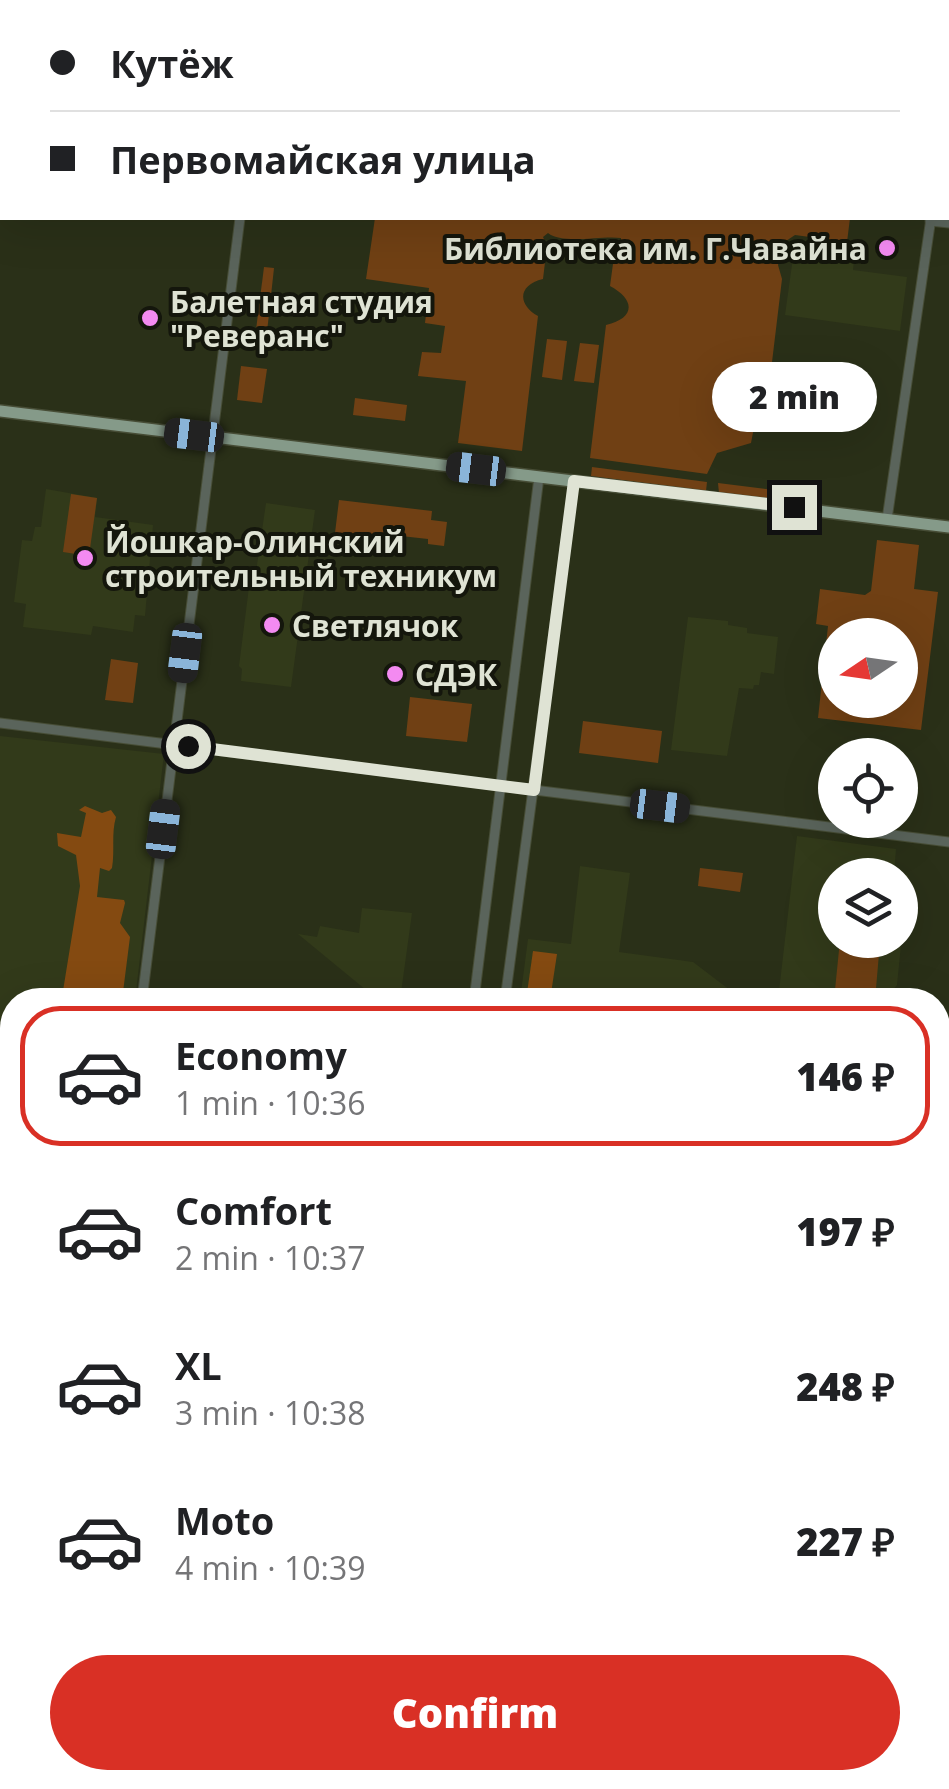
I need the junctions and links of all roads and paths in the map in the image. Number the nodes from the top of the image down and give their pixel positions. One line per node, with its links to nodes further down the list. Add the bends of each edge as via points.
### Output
1 (240, 220): 4 (street)
2 (931, 220): 7 (street)
3 (0, 412): 4 (main road)
4 (212, 437): 5 (main road); 10 (street)
5 (539, 476): 6 (main road); 11 (street)
6 (574, 481): 7 (main road); 12 (street)
7 (887, 519): 8 (main road)
8 (949, 526)
9 (0, 722): 10 (street)
10 (174, 744): 11 (street); 14 (street)
11 (501, 786): 12 (street); 15 (street)
12 (534, 790): 13 (street); 16 (street)
13 (949, 842)
14 (144, 988)
15 (476, 988)
16 (507, 988)

